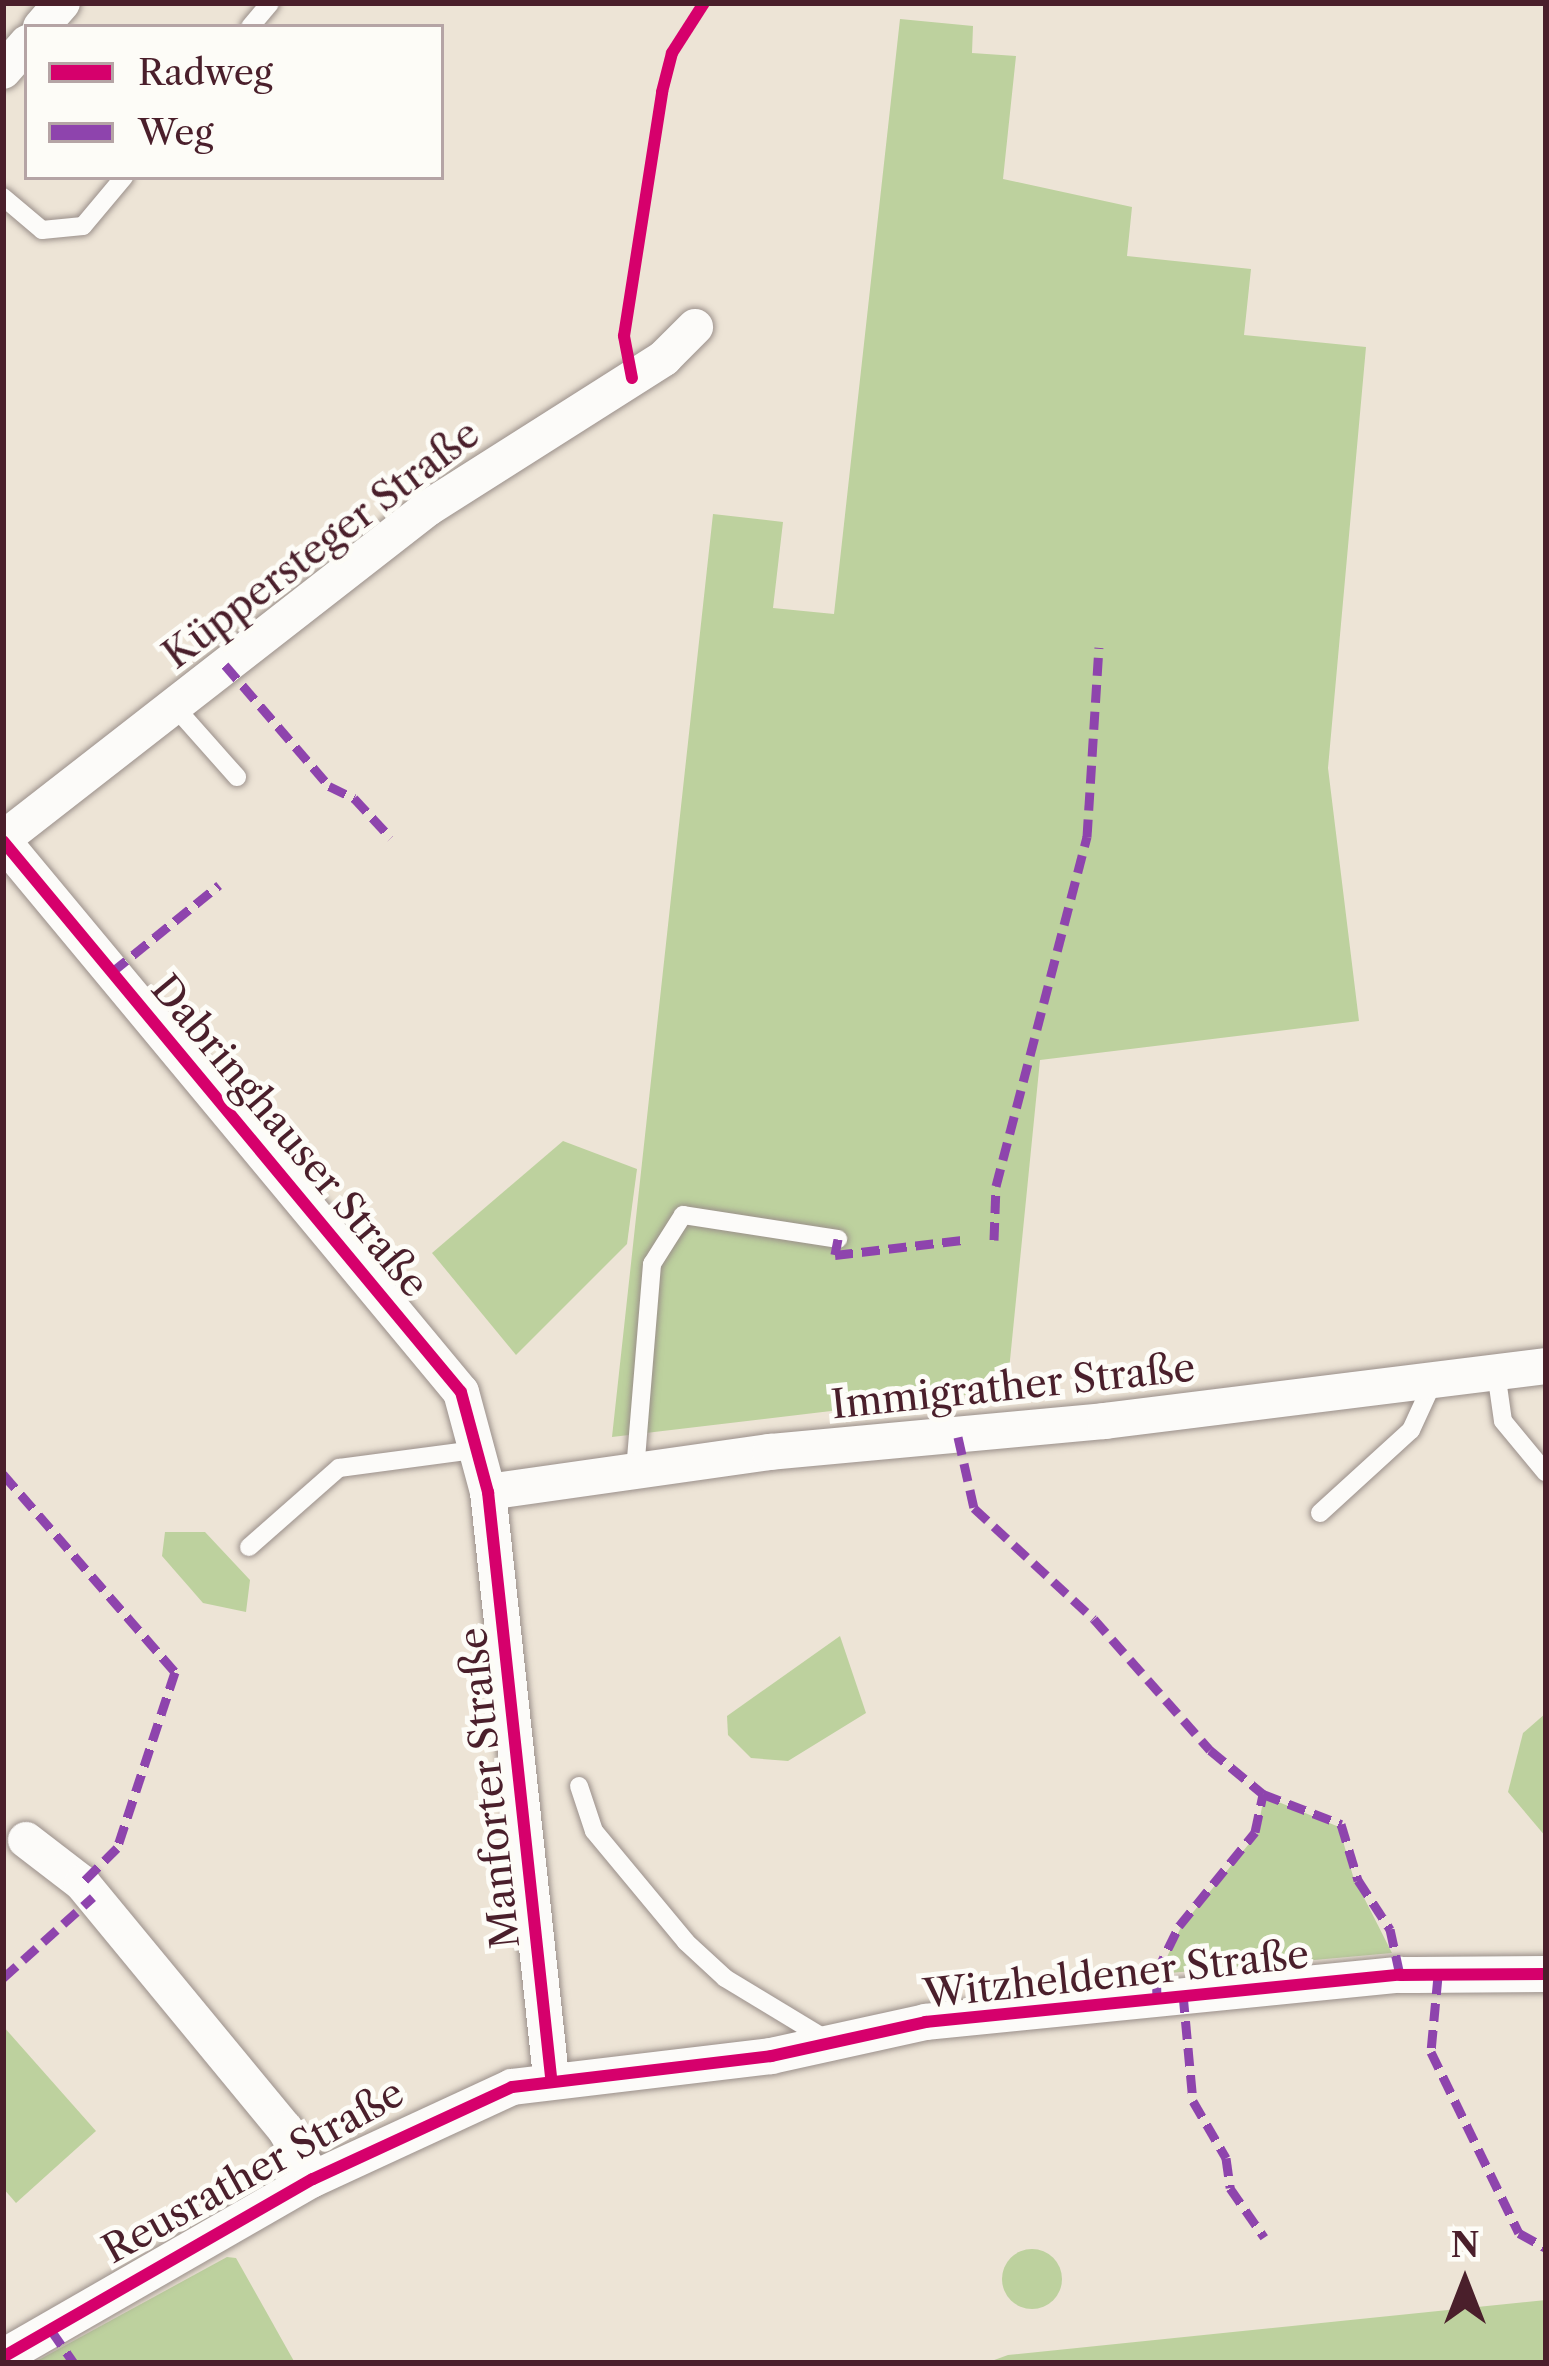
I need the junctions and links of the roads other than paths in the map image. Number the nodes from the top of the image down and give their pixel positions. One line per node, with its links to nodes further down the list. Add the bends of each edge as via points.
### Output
1 (24, 47): 2 (street)
2 (3, 71)
3 (121, 180): 4 (lane, via 82,226 43,230)
4 (3, 197)
5 (695, 327): 6 (street, Küppersteger Straße, via 664,358 428,508)
6 (174, 706): 7 (lane); 8 (street, Küppersteger Straße)
7 (237, 777)
8 (3, 840): 13 (street, Dabringhauser Straße, via 441,1361)
9 (838, 1239): 14 (lane, via 683,1215 652,1264)
10 (1546, 1366): 11 (street, Immigrather Straße)
11 (1496, 1372): 12 (street, Immigrather Straße); 15 (lane, via 1503,1421)
12 (1433, 1380): 14 (street, Immigrather Straße); 17 (lane, via 1412,1430)
13 (481, 1449): 16 (street, Dabringhauser Straße); 18 (lane, via 339,1468)
14 (635, 1471): 16 (street, Immigrather Straße)
15 (1546, 1474)
16 (488, 1492): 23 (street, Manforter Straße)
17 (1320, 1513)
18 (249, 1547)
19 (579, 1786): 22 (lane, via 594,1832 686,1942 725,1978)
20 (26, 1840): 24 (street, via 82,1883 285,2129)
21 (1546, 1974): 22 (street, Witzheldener Straße, via 1253,1987 926,2022)
22 (832, 2045): 23 (street, Witzheldener Straße)
23 (551, 2077): 24 (street, Reusrather Straße, via 472,2101)
24 (313, 2179): 25 (street, Reusrather Straße)
25 (3, 2356)

